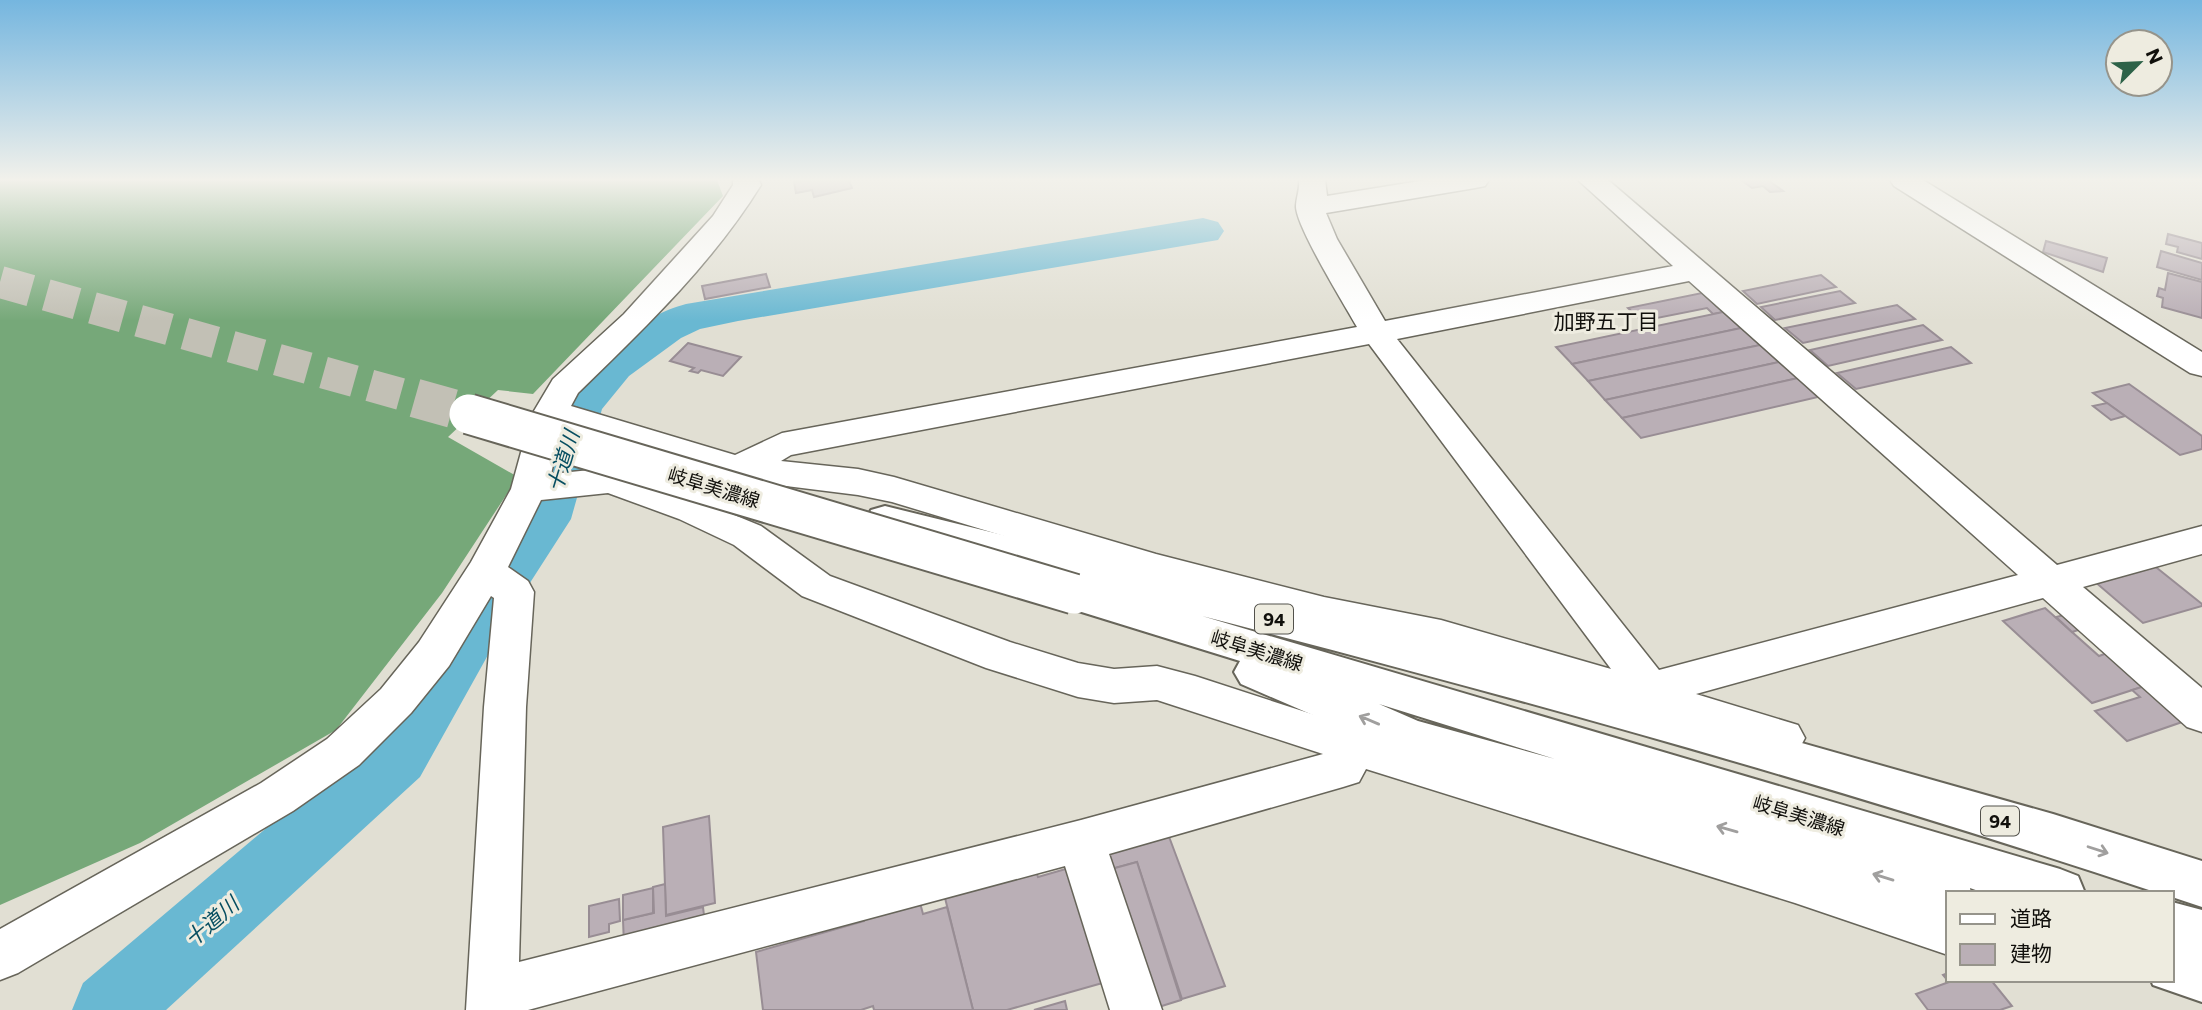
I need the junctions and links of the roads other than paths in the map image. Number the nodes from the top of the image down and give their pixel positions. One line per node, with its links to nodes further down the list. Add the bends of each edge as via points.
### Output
1 (719, 227): 9 (street, via 635,321 565,387)
2 (1320, 227): 6 (street)
3 (1645, 227): 5 (street)
4 (1980, 227): 7 (street)
5 (1695, 271): 6 (street); 15 (street)
6 (1375, 331): 10 (street, via 782,444); 17 (street)
7 (2202, 366)
8 (461, 412): 10 (main road, 岐阜美濃線 / 94, bridge)
9 (548, 416): 10 (street, via 562,415); 12 (street)
10 (734, 475): 11 (street); 16 (main road, 岐阜美濃線 / 94, bridge); 17 (street, via 858,482 894,490 1169,571 1324,612 1441,636); 20 (main road, 94, bridge, via 895,522 1497,675)
11 (615, 482): 12 (street); 19 (street, via 707,517 766,546 816,586 1001,656 1078,680 1114,686 1157,683)
12 (545, 488): 14 (street)
13 (2202, 540): 15 (street)
14 (494, 578): 28 (street, via 396,701 343,752 277,797); 31 (street, via 514,592)
15 (2047, 581): 17 (street); 18 (street)
16 (1074, 594): 23 (main road, 岐阜美濃線 / 94); 24 (main road, 94, one-way to 16, via 1410,738)
17 (1650, 695): 20 (street, via 2017,804)
18 (2202, 714)
19 (1354, 747): 21 (street, via 1343,768); 26 (street)
20 (2053, 836): 22 (main road, 94, one-way to 22)
21 (1081, 841): 31 (street); 32 (street)
22 (2202, 884)
23 (2053, 891)
24 (1946, 896)
25 (2174, 927): 27 (main road)
26 (1946, 931)
27 (2202, 935)
28 (0, 956)
29 (2174, 968): 30 (main road)
30 (2202, 976)
31 (493, 1002)
32 (1136, 1010)

